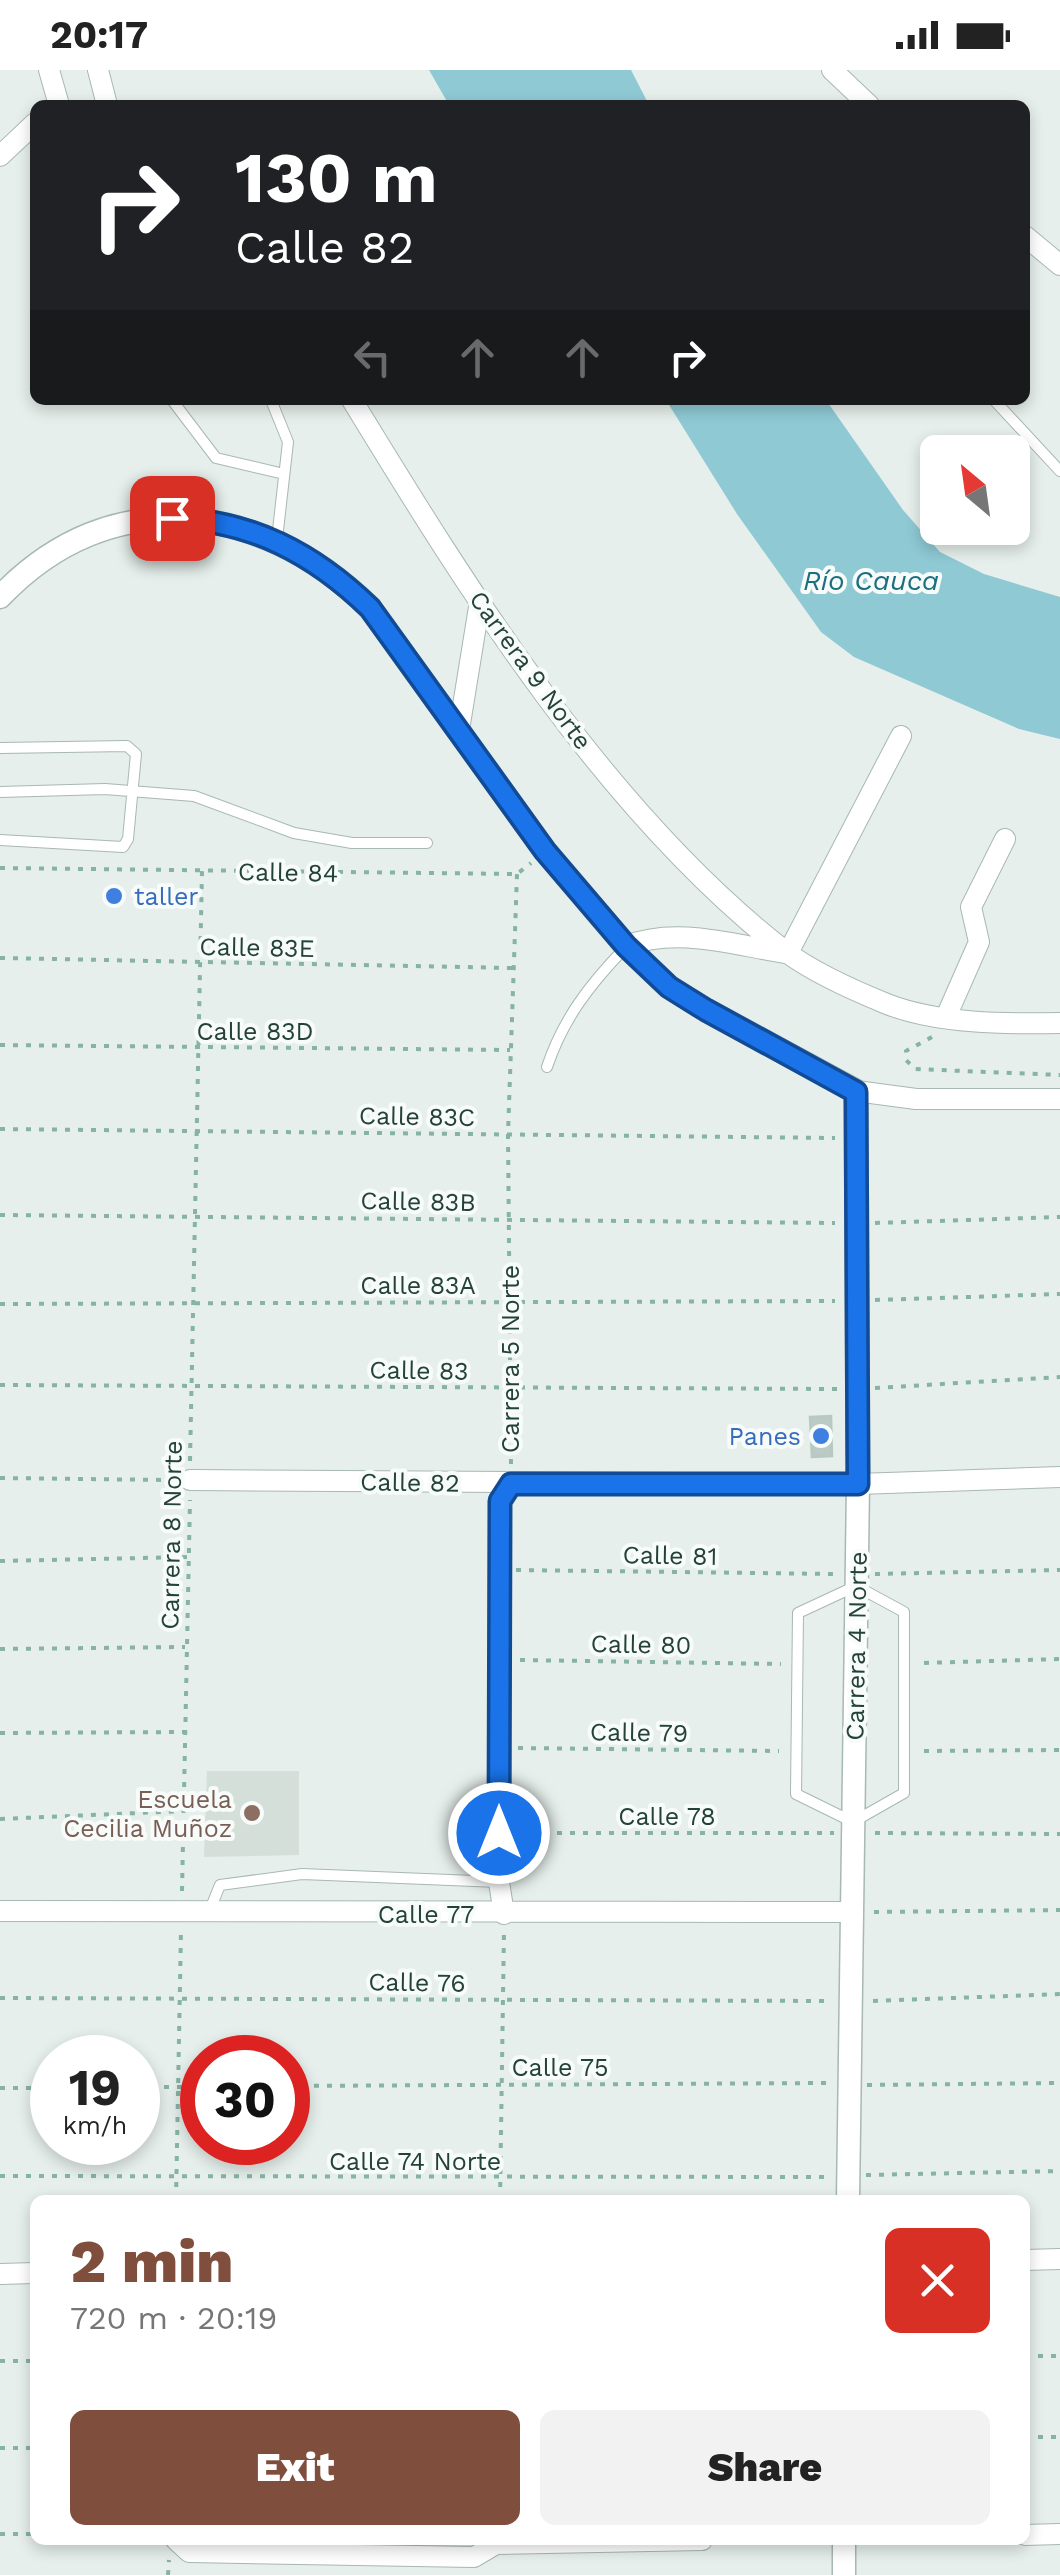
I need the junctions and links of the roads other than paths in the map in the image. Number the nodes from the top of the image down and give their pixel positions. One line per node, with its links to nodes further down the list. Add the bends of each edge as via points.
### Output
1 (49, 70): 4 (street)
2 (98, 70): 5 (street)
3 (832, 70): 6 (street)
4 (58, 100)
5 (107, 100)
6 (864, 100)
7 (30, 128): 8 (street)
8 (0, 156)
9 (1030, 244): 10 (street)
10 (1060, 265)
11 (176, 405): 16 (lane, via 216,458)
12 (274, 405): 16 (lane, via 288,442)
13 (355, 405): 19 (street, Carrera 9 Norte)
14 (999, 405): 15 (lane)
15 (1060, 472)
16 (284, 474): 17 (lane)
17 (277, 539): 18 (street, via 206,520 134,522 60,548); 20 (street, via 338,577 370,608)
18 (0, 597)
19 (480, 601): 20 (street); 29 (street, Carrera 9 Norte, via 563,722 678,852)
20 (459, 730): 28 (street, via 545,851)
21 (901, 736): 29 (street)
22 (0, 748): 23 (lane, via 127,746 136,754)
23 (134, 791): 24 (lane); 26 (lane, via 123,847); 27 (lane, via 194,796 294,833 352,843)
24 (0, 792)
25 (1005, 838): 30 (street, via 971,907 978,942)
26 (0, 840)
27 (428, 843)
28 (626, 946): 29 (street, via 674,935); 32 (lane, via 560,1030); 33 (street, via 669,987)
29 (788, 954): 30 (street, via 889,1004)
30 (946, 1017): 31 (street)
31 (1060, 1023)
32 (548, 1067)
33 (856, 1092): 34 (street); 38 (street, Carrera 4 Norte)
34 (1060, 1100)
35 (1060, 1477): 38 (street, Calle 82)
36 (190, 1480): 37 (street, Calle 82)
37 (511, 1484): 38 (street, Calle 82); 41 (street, Carrera 5 Norte, via 500,1501)
38 (858, 1484): 39 (street, Carrera 4 Norte)
39 (857, 1578): 40 (street, Carrera 4 Norte); 40 (lane, via 904,1612 904,1793); 40 (lane, via 798,1613 796,1794)
40 (853, 1829): 44 (street, Carrera 4 Norte)
41 (499, 1882): 43 (lane, via 302,1874 220,1886); 45 (street, Carrera 5 Norte)
42 (0, 1911): 43 (street, Calle 77)
43 (209, 1912): 45 (street, Calle 77)
44 (861, 1912): 45 (street, Calle 77); 46 (street, Carrera 4 Norte)
45 (504, 1914)
46 (848, 2195)
47 (1060, 2259): 48 (street)
48 (1030, 2260)
49 (30, 2273): 50 (street)
50 (0, 2274)
51 (1060, 2534): 52 (street)
52 (1030, 2535)
53 (181, 2545): 54 (street, via 189,2552 474,2557)
54 (494, 2545)
55 (844, 2545): 56 (street)
56 (844, 2575)

